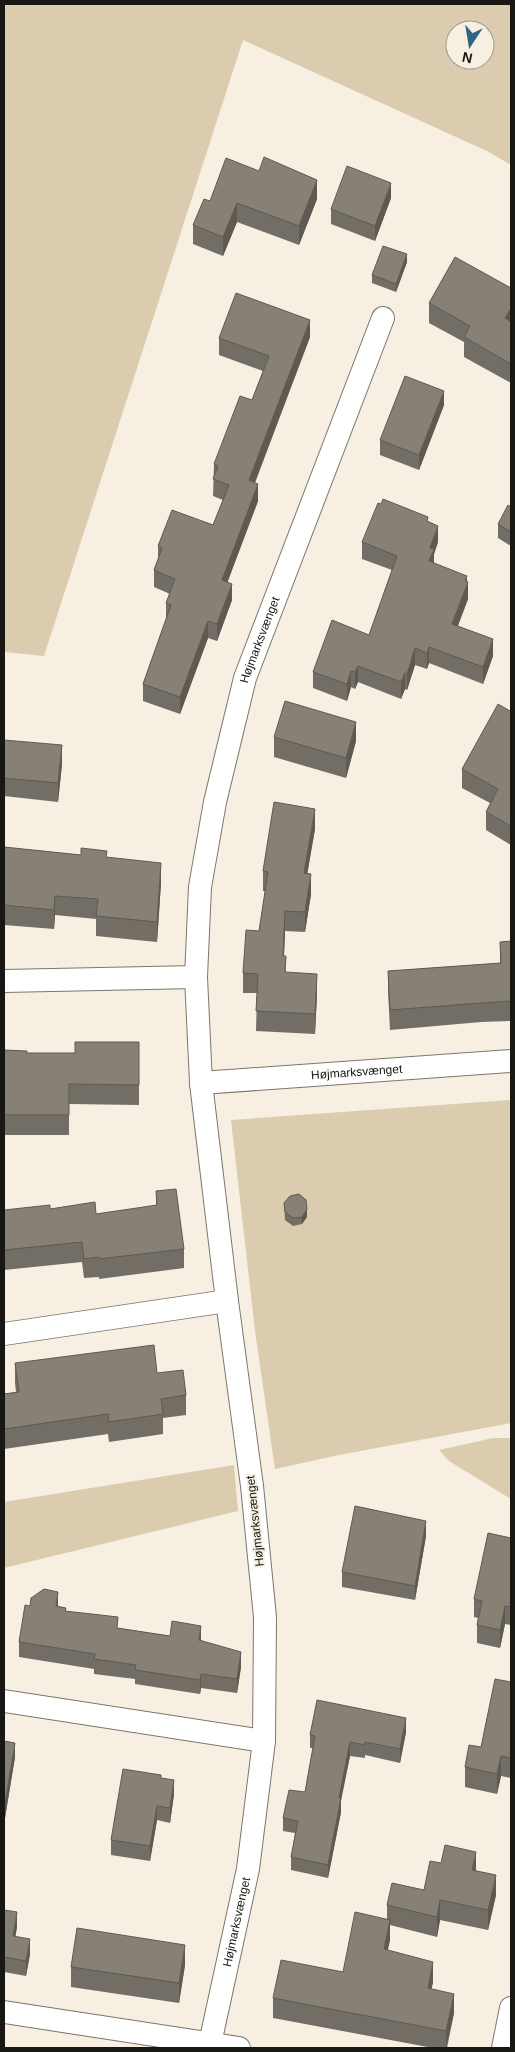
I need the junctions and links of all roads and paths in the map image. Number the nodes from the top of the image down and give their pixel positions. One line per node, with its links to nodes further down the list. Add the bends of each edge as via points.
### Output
1 (383, 318): 2 (street, Højmarksvænget, via 246,678 215,802 200,887)
2 (196, 977): 3 (street); 5 (street, Højmarksvænget)
3 (4, 981)
4 (511, 1061): 5 (street, Højmarksvænget)
5 (201, 1083): 6 (street, Højmarksvænget)
6 (227, 1301): 7 (street); 9 (street, Højmarksvænget, via 252,1486 265,1617)
7 (4, 1334)
8 (4, 1701): 9 (street)
9 (264, 1741): 12 (street, Højmarksvænget, via 248,1869)
10 (511, 2008): 14 (street)
11 (4, 2012): 12 (street)
12 (210, 2045): 13 (street)
13 (239, 2048)
14 (503, 2048)

